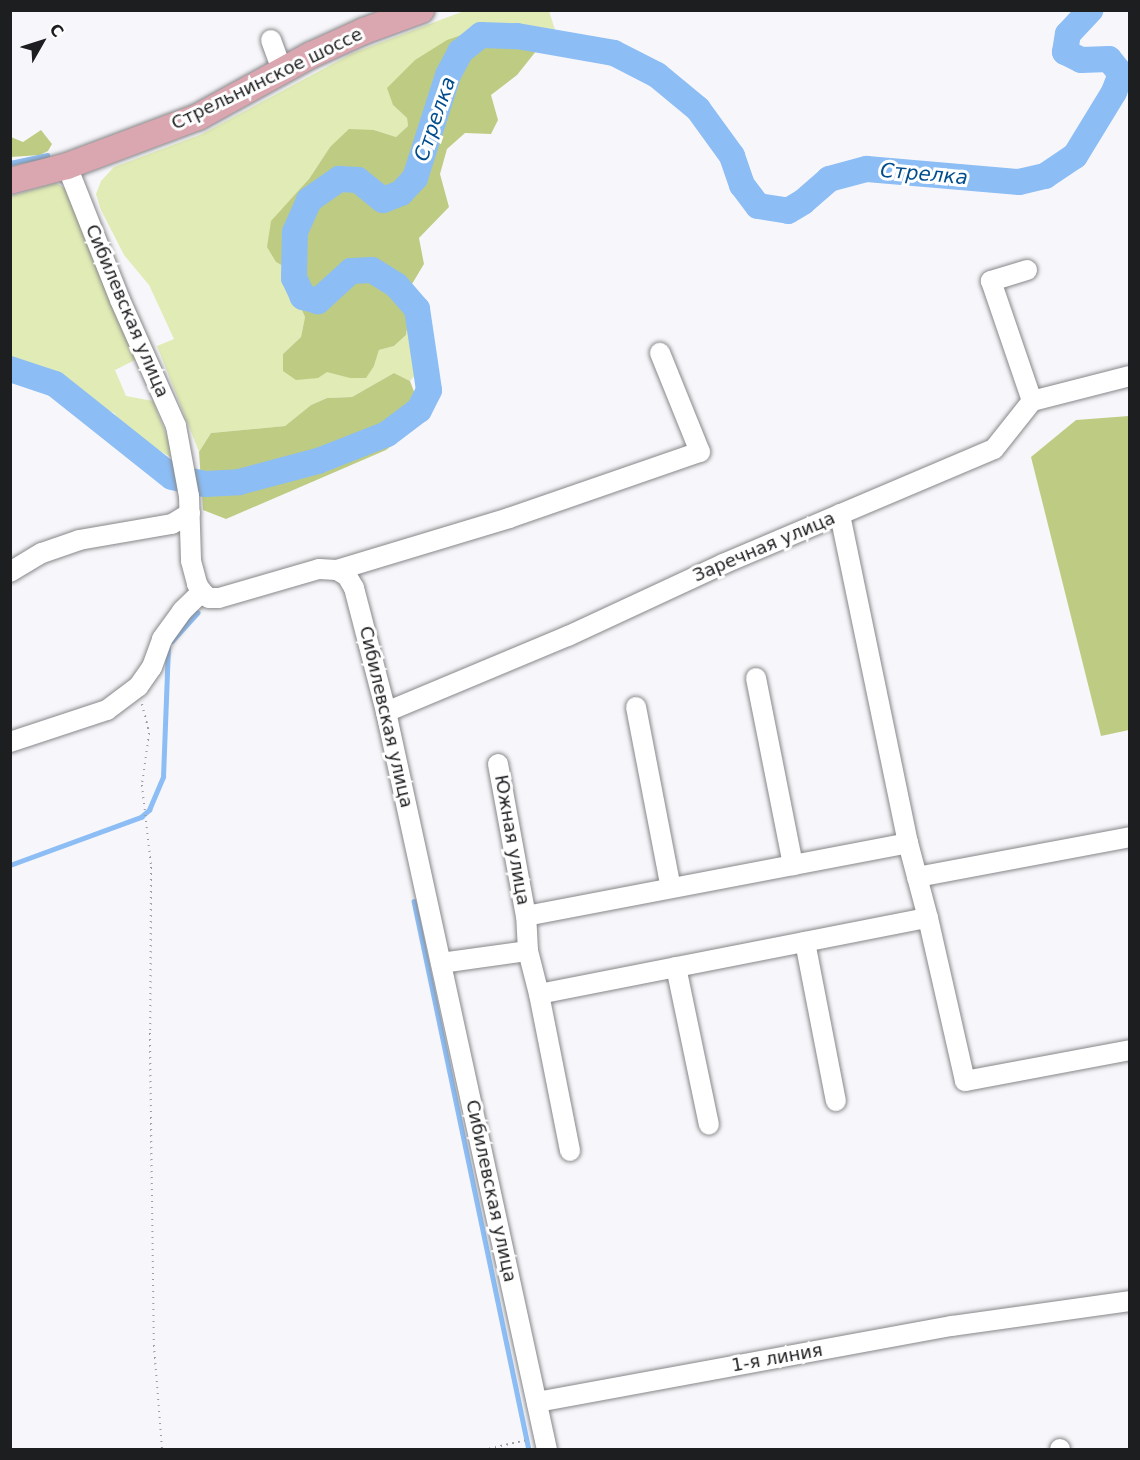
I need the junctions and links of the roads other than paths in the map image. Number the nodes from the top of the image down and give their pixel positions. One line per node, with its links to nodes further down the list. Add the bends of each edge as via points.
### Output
1 (421, 10): 3 (main road, Стрельнинское шоссе, via 364,31)
2 (271, 40): 3 (street)
3 (282, 71): 4 (main road, Стрельнинское шоссе, via 198,117)
4 (67, 166): 5 (main road, Стрельнинское шоссе); 10 (street, Сибилевская улица, via 176,426)
5 (10, 181)
6 (1027, 270): 9 (street, via 991,281)
7 (660, 353): 12 (street, via 700,452 509,518)
8 (1130, 376): 9 (street)
9 (1032, 401): 11 (street, Заречная улица, via 994,450)
10 (190, 504): 13 (street, via 172,524 79,540 42,552); 14 (street, Сибилевская улица, via 191,561)
11 (840, 514): 17 (street, Заречная улица, via 568,636); 21 (street)
12 (337, 570): 14 (street, via 310,571 219,598); 17 (street, Сибилевская улица, via 347,576 354,588)
13 (10, 572)
14 (202, 592): 18 (street, via 162,639 152,667 138,687 107,710)
15 (756, 678): 22 (street)
16 (636, 707): 24 (street)
17 (386, 712): 29 (street, Сибилевская улица)
18 (10, 742)
19 (498, 764): 25 (street, Южная улица)
20 (1130, 837): 23 (street)
21 (908, 843): 22 (street); 23 (street)
22 (794, 865): 24 (street)
23 (917, 877): 26 (street)
24 (671, 888): 25 (street)
25 (526, 916): 28 (street, Южная улица)
26 (928, 918): 27 (street); 32 (street, via 965,1081)
27 (805, 942): 30 (street); 33 (street)
28 (528, 951): 29 (street); 31 (street, Южная улица)
29 (441, 963): 37 (street, Сибилевская улица)
30 (676, 968): 31 (street); 34 (street)
31 (538, 994): 35 (street, Южная улица)
32 (1130, 1050)
33 (836, 1101)
34 (709, 1125)
35 (570, 1151)
36 (1130, 1301): 37 (street, 1-я линия, via 952,1326)
37 (537, 1402): 38 (street, Сибилевская улица)
38 (547, 1449)

